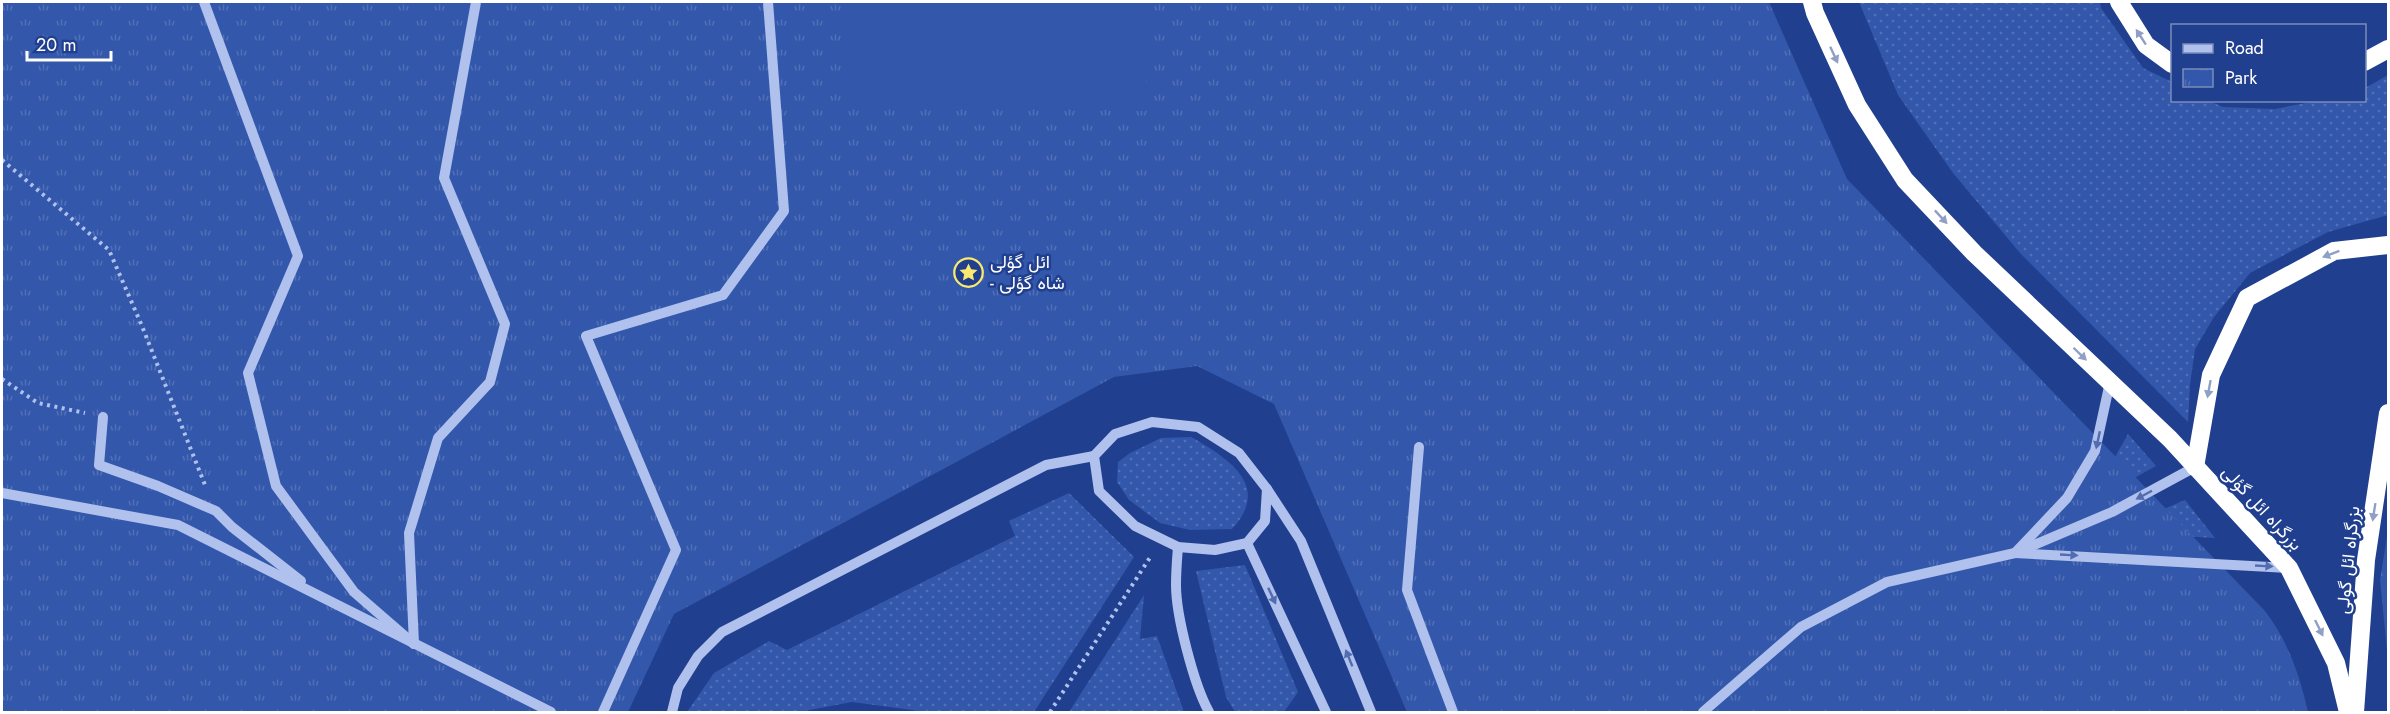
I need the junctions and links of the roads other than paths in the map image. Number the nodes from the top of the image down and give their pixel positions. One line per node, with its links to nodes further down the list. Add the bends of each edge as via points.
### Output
1 (204, 2): 23 (street, via 298,256 248,373 276,486 354,592)
2 (476, 2): 23 (street, via 444,178 505,324 490,382 438,438 409,533)
3 (768, 2): 25 (street, via 784,211 723,295 586,336 676,550)
4 (1812, 2): 10 (highway, بزرگراه ائل گؤلی, one-way to 10, via 1857,105 1905,180 1974,253)
5 (2119, 2): 8 (highway, one-way to 5, via 2146,45)
6 (2388, 49): 7 (highway)
7 (2366, 61)
8 (2171, 63)
9 (2388, 245): 15 (highway, one-way to 15, via 2334,251 2247,298 2211,375)
10 (2110, 382): 15 (highway, بزرگراه ائل گؤلی); 20 (street, one-way to 20, via 2095,451 2067,498)
11 (2388, 413): 33 (highway, بزرگراه ائل گولی, one-way to 33, via 2366,560)
12 (103, 417): 22 (street, via 99,465 216,511)
13 (1419, 447): 30 (street, via 1407,590)
14 (1094, 456): 16 (street, via 1115,434 1152,422 1198,427 1239,453); 19 (street, via 1099,491 1135,526); 26 (street, via 1046,465 722,632 698,656 678,688)
15 (2195, 467): 20 (street, one-way to 20, via 2112,512); 21 (highway, بزرگراه ائل گؤلی)
16 (1267, 489): 18 (street, via 1266,521); 29 (street, one-way to 16, via 1301,541)
17 (2, 493): 22 (street, via 178,525)
18 (1247, 543): 19 (street, via 1215,550); 28 (street, one-way to 28)
19 (1178, 547): 27 (street, via 1176,586 1185,640)
20 (2015, 553): 21 (street, one-way to 21); 31 (street, via 1887,582 1801,627)
21 (2289, 568): 32 (highway, بزرگراه ائل گؤلی, one-way to 32, via 2336,663)
22 (321, 597): 23 (street)
23 (414, 644): 24 (street)
24 (551, 712)
25 (603, 712)
26 (672, 712)
27 (1209, 712)
28 (1326, 712)
29 (1371, 712)
30 (1453, 712)
31 (1703, 712)
32 (2348, 712)
33 (2355, 712)

